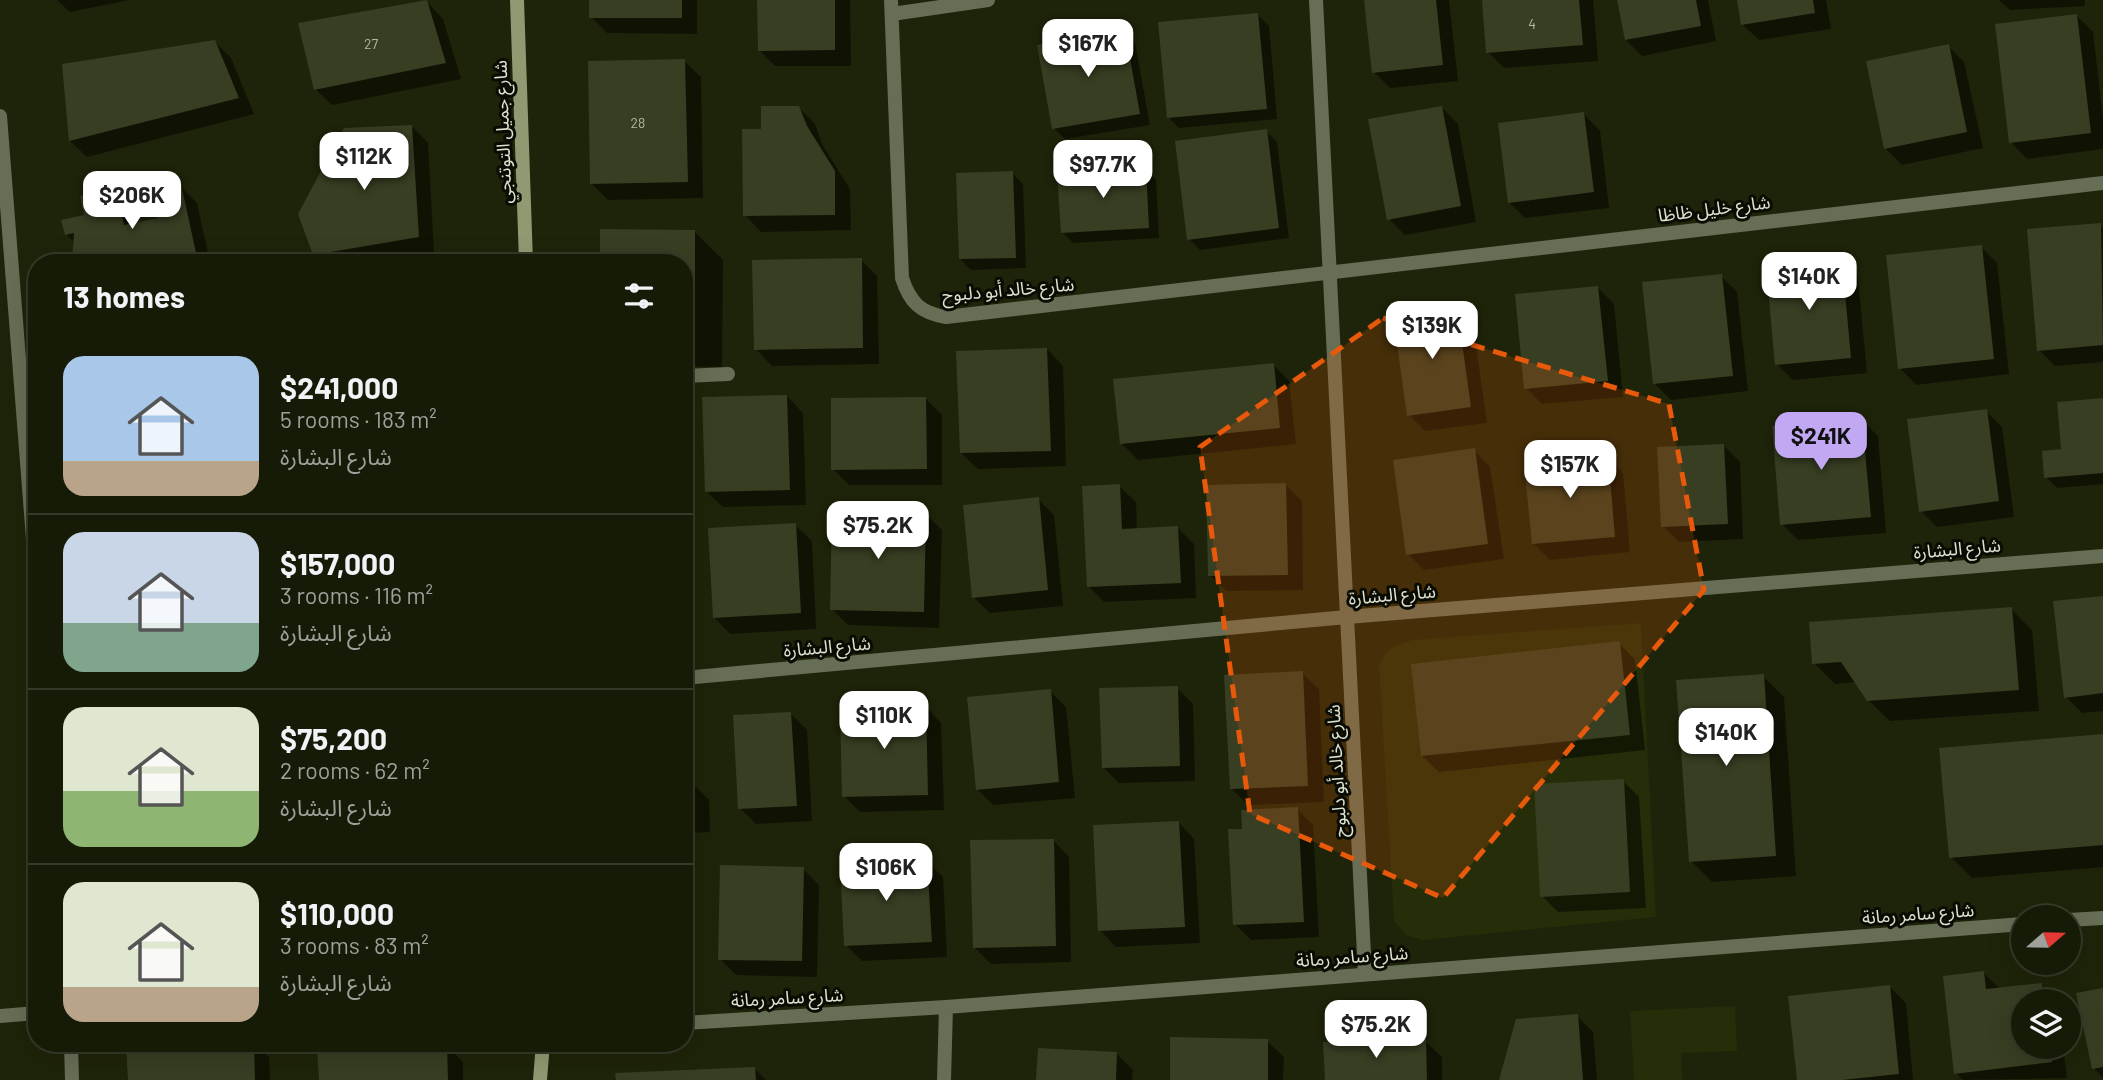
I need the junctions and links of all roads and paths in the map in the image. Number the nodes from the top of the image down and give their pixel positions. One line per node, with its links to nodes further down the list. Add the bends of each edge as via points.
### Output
1 (517, 0): 7 (street, شارع جميل التوتنجي)
2 (988, 0): 4 (street)
3 (1316, 0): 8 (street, شارع خالد أبو دلبوح)
4 (891, 7): 8 (street, شارع خالد أبو دلبوح, via 902,278 918,308 946,317)
5 (0, 116): 11 (street)
6 (2103, 183): 8 (street, شارع خليل ظاظا)
7 (526, 254)
8 (1330, 272): 13 (street, شارع خالد أبو دلبوح)
9 (728, 374): 10 (street)
10 (693, 376)
11 (28, 475)
12 (2103, 556): 13 (street, شارع البشارة)
13 (1347, 617): 14 (street, شارع البشارة); 18 (street, شارع خالد أبو دلبوح)
14 (693, 677)
15 (2103, 918): 16 (street)
16 (2081, 919)
17 (2011, 925): 18 (street, شارع سامر رمانة)
18 (1365, 974): 19 (street, شارع سامر رمانة)
19 (946, 1007): 22 (street, شارع سامر رمانة); 27 (street)
20 (28, 1014): 21 (street)
21 (0, 1016)
22 (693, 1022)
23 (71, 1052): 25 (street)
24 (542, 1052): 26 (street)
25 (72, 1080)
26 (540, 1080)
27 (944, 1080)

